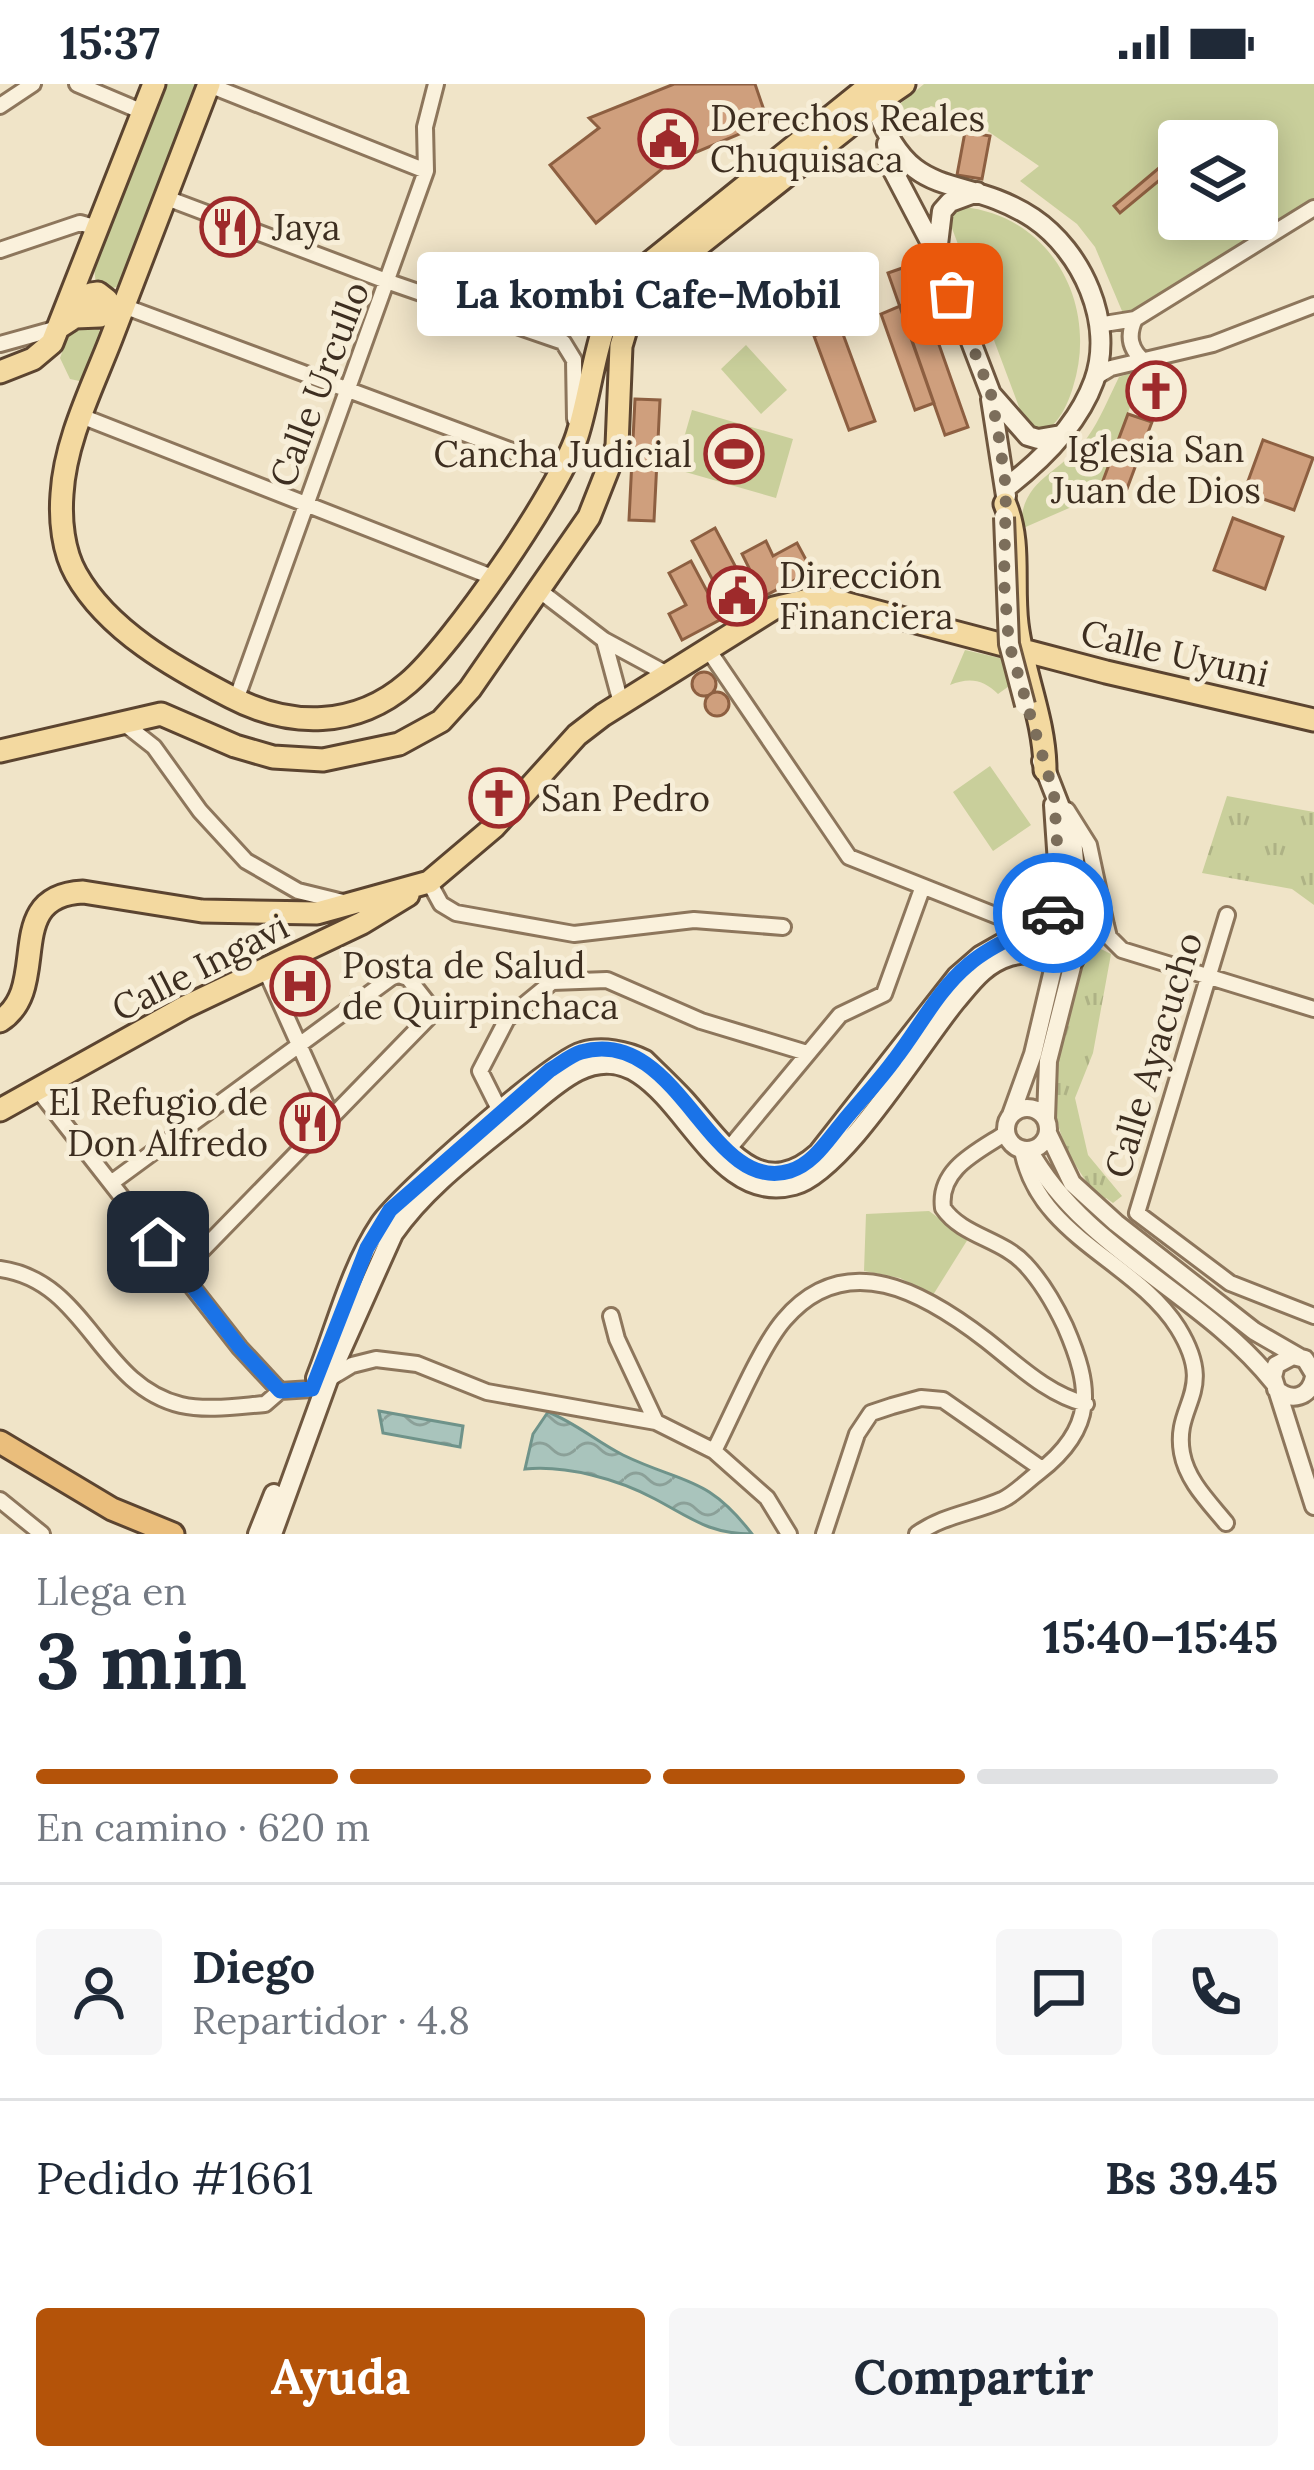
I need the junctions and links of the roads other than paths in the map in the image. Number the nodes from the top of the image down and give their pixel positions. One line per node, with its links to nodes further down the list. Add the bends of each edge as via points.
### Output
1 (33, 84): 8 (street)
2 (77, 84): 9 (street)
3 (154, 84): 9 (main road)
4 (209, 84): 11 (street); 13 (main road)
5 (436, 84): 11 (street, Calle Urcullo, via 425,127)
6 (904, 84): 7 (main road)
7 (872, 95): 10 (main road); 18 (main road)
8 (0, 106)
9 (143, 112): 15 (main road)
10 (887, 139): 12 (main road, via 922,176); 17 (main road, via 887,158)
11 (426, 171): 19 (street, Calle Urcullo)
12 (977, 192): 17 (main road, via 942,211); 23 (main road, via 1052,233 1088,283)
13 (164, 197): 19 (street); 21 (main road)
14 (1314, 208): 22 (street)
15 (98, 228): 16 (street, via 80,223); 21 (main road, via 84,264)
16 (0, 250)
17 (937, 253): 31 (main road)
18 (640, 279): 27 (main road); 32 (main road, via 612,301)
19 (389, 282): 30 (street, Calle Urcullo); 32 (street, via 563,342)
20 (1314, 305): 26 (street)
21 (103, 311): 24 (main road); 30 (street); 33 (main road)
22 (1136, 319): 23 (street); 26 (street, via 1132,347)
23 (1098, 326): 29 (main road)
24 (58, 328): 25 (street); 28 (main road, via 46,352)
25 (0, 344)
26 (1145, 362): 29 (street)
27 (621, 370): 32 (main road); 34 (main road)
28 (0, 372)
29 (1096, 376): 35 (main road)
30 (349, 392): 36 (street); 37 (street, Calle Urcullo)
31 (991, 394): 35 (main road, via 1028,436); 38 (main road)
32 (588, 395): 34 (main road); 36 (main road)
33 (81, 416): 37 (street); 45 (main road, via 62,492 62,534 76,573 110,617)
34 (620, 426): 40 (main road, via 589,518)
35 (1062, 435): 38 (main road)
36 (563, 470): 39 (main road)
37 (306, 502): 39 (street); 45 (street, Calle Urcullo)
38 (1005, 503): 43 (main road, via 1015,530); 50 (main road, bridge, via 1009,644)
39 (492, 577): 45 (main road, via 426,665 374,708 319,721)
40 (540, 591): 41 (street); 48 (main road, via 441,721 399,744 323,760 273,757 161,714)
41 (604, 640): 44 (street); 46 (street)
42 (707, 647): 43 (main road, Calle Uyuni, via 774,608 821,598); 44 (main road, Calle Uyuni); 53 (street, via 850,857)
43 (1022, 649): 47 (main road, Calle Uyuni); 50 (main road)
44 (668, 674): 46 (main road, Calle Uyuni)
45 (236, 700)
46 (621, 703): 52 (main road, Calle Uyuni, via 577,735 494,827)
47 (1312, 717)
48 (121, 721): 49 (main road); 55 (street, via 154,747 246,861 298,891)
49 (0, 751)
50 (1045, 770): 51 (main road)
51 (1054, 794): 54 (main road, via 1072,838); 60 (street, via 1090,844 1109,937 1121,950)
52 (430, 882): 55 (main road); 57 (street, via 456,913 574,934 694,920); 59 (main road, Calle Ingavi)
53 (922, 889): 54 (street, via 1014,921); 64 (street, via 884,994 840,1015)
54 (1066, 900): 58 (main road); 72 (main road, via 957,976 806,1164 764,1172)
55 (354, 904): 62 (main road, via 232,914 66,892 29,919 20,998)
56 (1226, 915): 60 (street, Calle Ayacucho)
57 (783, 927)
58 (1065, 958): 69 (street); 70 (street); 79 (main road, via 1014,955 985,968 860,1130 825,1170 797,1185 764,1186 736,1173 631,1068 599,1064 574,1073 406,1215)
59 (265, 969): 63 (street); 65 (main road, Calle Ingavi)
60 (1207, 976): 61 (street); 77 (street, Calle Ayacucho, via 1137,1213 1230,1283)
61 (1314, 1009)
62 (0, 1021)
63 (299, 1046): 68 (street); 68 (street, via 396,974 430,1006 430,1016); 73 (street)
64 (807, 1053): 67 (street, via 700,1021 607,980 552,982 507,1019 480,1072); 72 (street)
65 (38, 1090): 66 (main road, Calle Ingavi); 73 (street)
66 (0, 1110)
67 (500, 1111): 72 (main road, via 579,1052 631,1053); 81 (main road, via 378,1227)
68 (332, 1118): 75 (street)
69 (1008, 1124): 70 (street, via 1030,1108); 71 (street, via 1012,1144); 83 (street, via 946,1181 943,1208 1030,1269 1083,1367)
70 (1047, 1126): 71 (street, via 1041,1145); 78 (street, via 1072,1183 1254,1331)
71 (1026, 1150): 80 (street, via 1070,1208); 90 (street, via 1042,1200 1151,1295 1177,1328 1195,1362 1181,1451 1194,1484)
72 (727, 1151)
73 (111, 1183): 75 (street)
74 (0, 1269): 82 (street, via 52,1288 121,1370 181,1405 265,1404)
75 (181, 1272): 82 (street)
76 (611, 1316): 84 (street)
77 (1314, 1316)
78 (1310, 1366): 80 (street, via 1281,1360); 80 (street, via 1311,1388 1301,1396)
79 (329, 1377): 81 (street); 84 (street, via 376,1358 417,1364 487,1393); 94 (main road)
80 (1275, 1386): 89 (street)
81 (312, 1389): 82 (street); 93 (main road)
82 (280, 1391)
83 (1086, 1404): 86 (street, via 1060,1398 941,1305 868,1280 807,1297 780,1324); 87 (street, via 1072,1442)
84 (656, 1422): 86 (street)
85 (0, 1442): 92 (highway, via 112,1509)
86 (714, 1450): 95 (street, via 766,1498)
87 (1042, 1469): 96 (street, via 943,1400 892,1406 872,1413 857,1434); 97 (street, via 1004,1499 943,1517)
88 (0, 1499): 91 (street)
89 (1314, 1506)
90 (1226, 1523)
91 (42, 1534)
92 (173, 1534)
93 (258, 1534)
94 (272, 1534)
95 (789, 1534)
96 (824, 1534)
97 (917, 1534)

